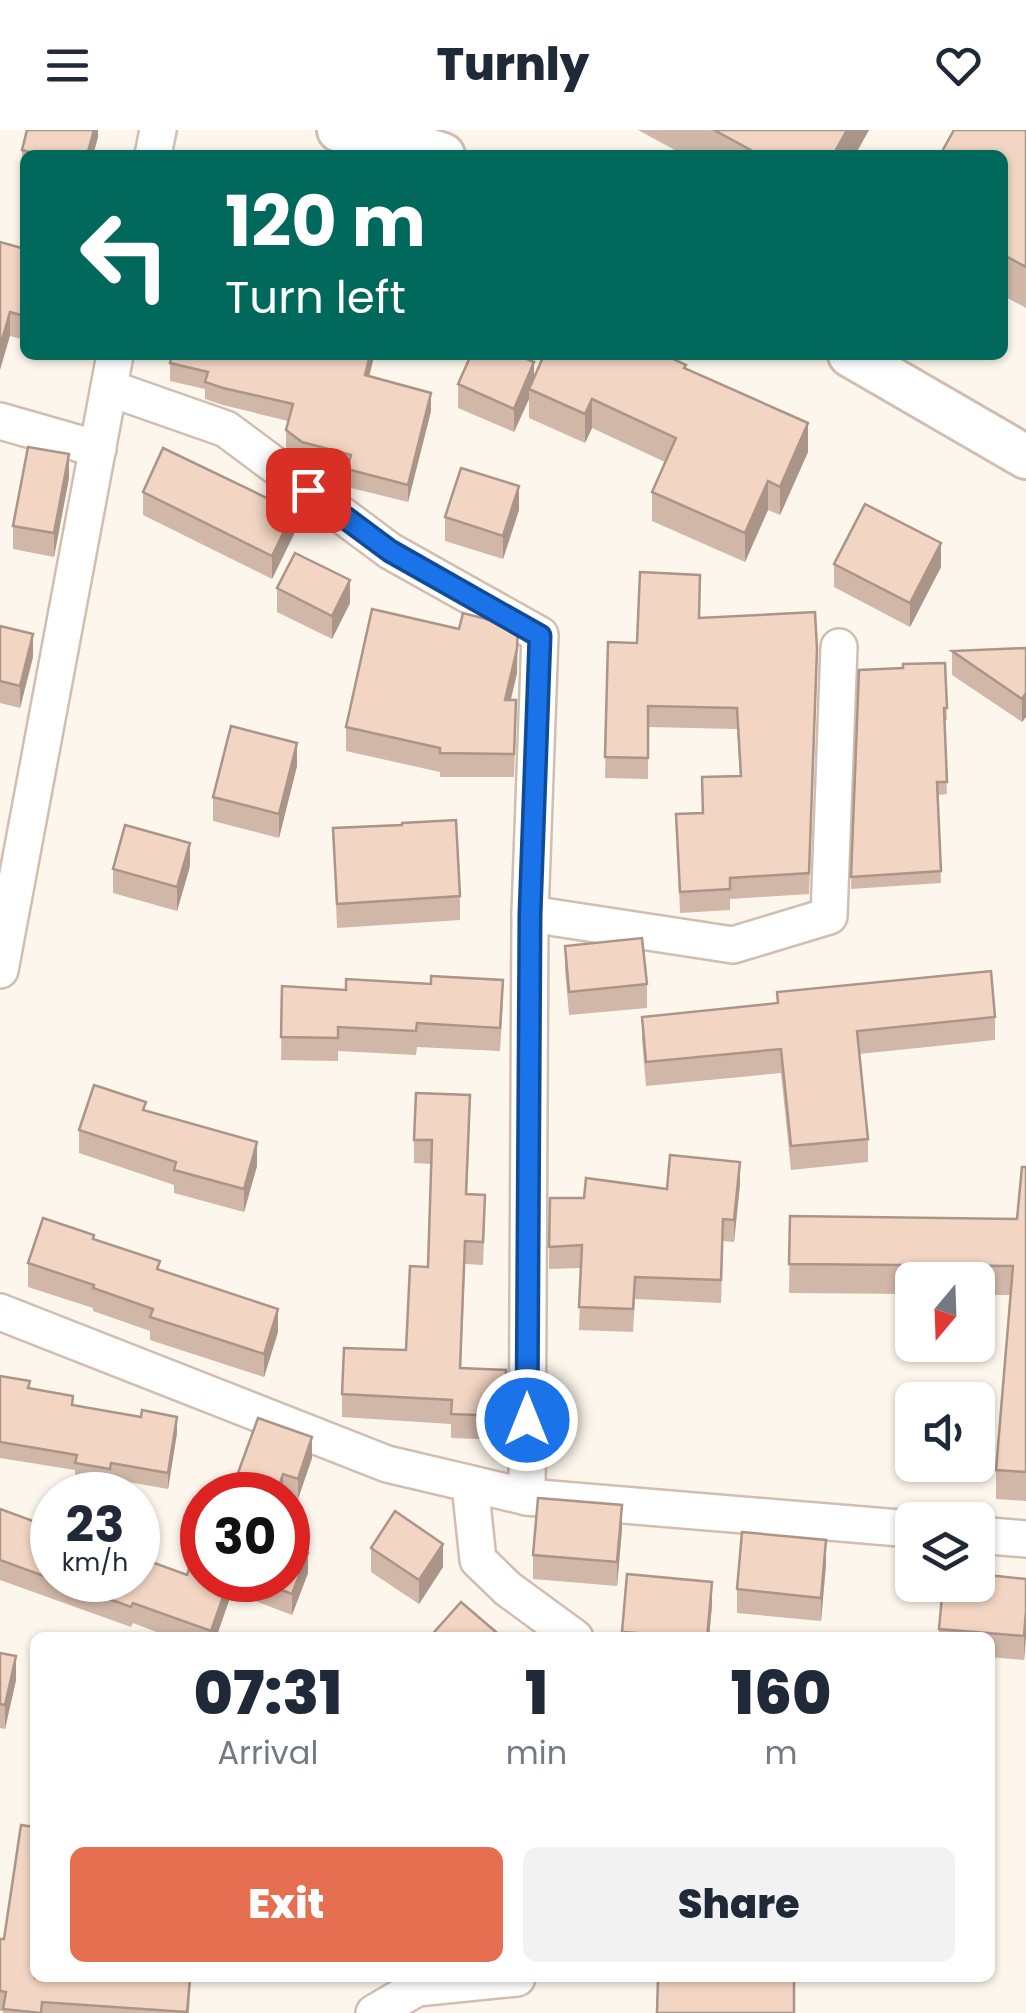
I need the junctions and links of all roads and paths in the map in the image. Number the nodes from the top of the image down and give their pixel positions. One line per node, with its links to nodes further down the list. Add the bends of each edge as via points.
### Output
1 (338, 130): 2 (street)
2 (435, 145)
3 (859, 360): 7 (street)
4 (112, 371): 6 (street); 9 (street, via 226,429 390,551 540,636)
5 (0, 420): 6 (street)
6 (98, 449): 10 (street)
7 (1026, 457)
8 (840, 647): 9 (street, via 830,916 733,945)
9 (530, 914): 13 (street)
10 (0, 970)
11 (0, 1312): 12 (street, via 387,1464)
12 (470, 1484): 13 (street); 17 (street, via 478,1560)
13 (527, 1497): 14 (street)
14 (895, 1528)
15 (995, 1536): 16 (street)
16 (1026, 1539)
17 (567, 1632)
18 (477, 1982): 19 (street, via 417,1988)
19 (374, 2013)

